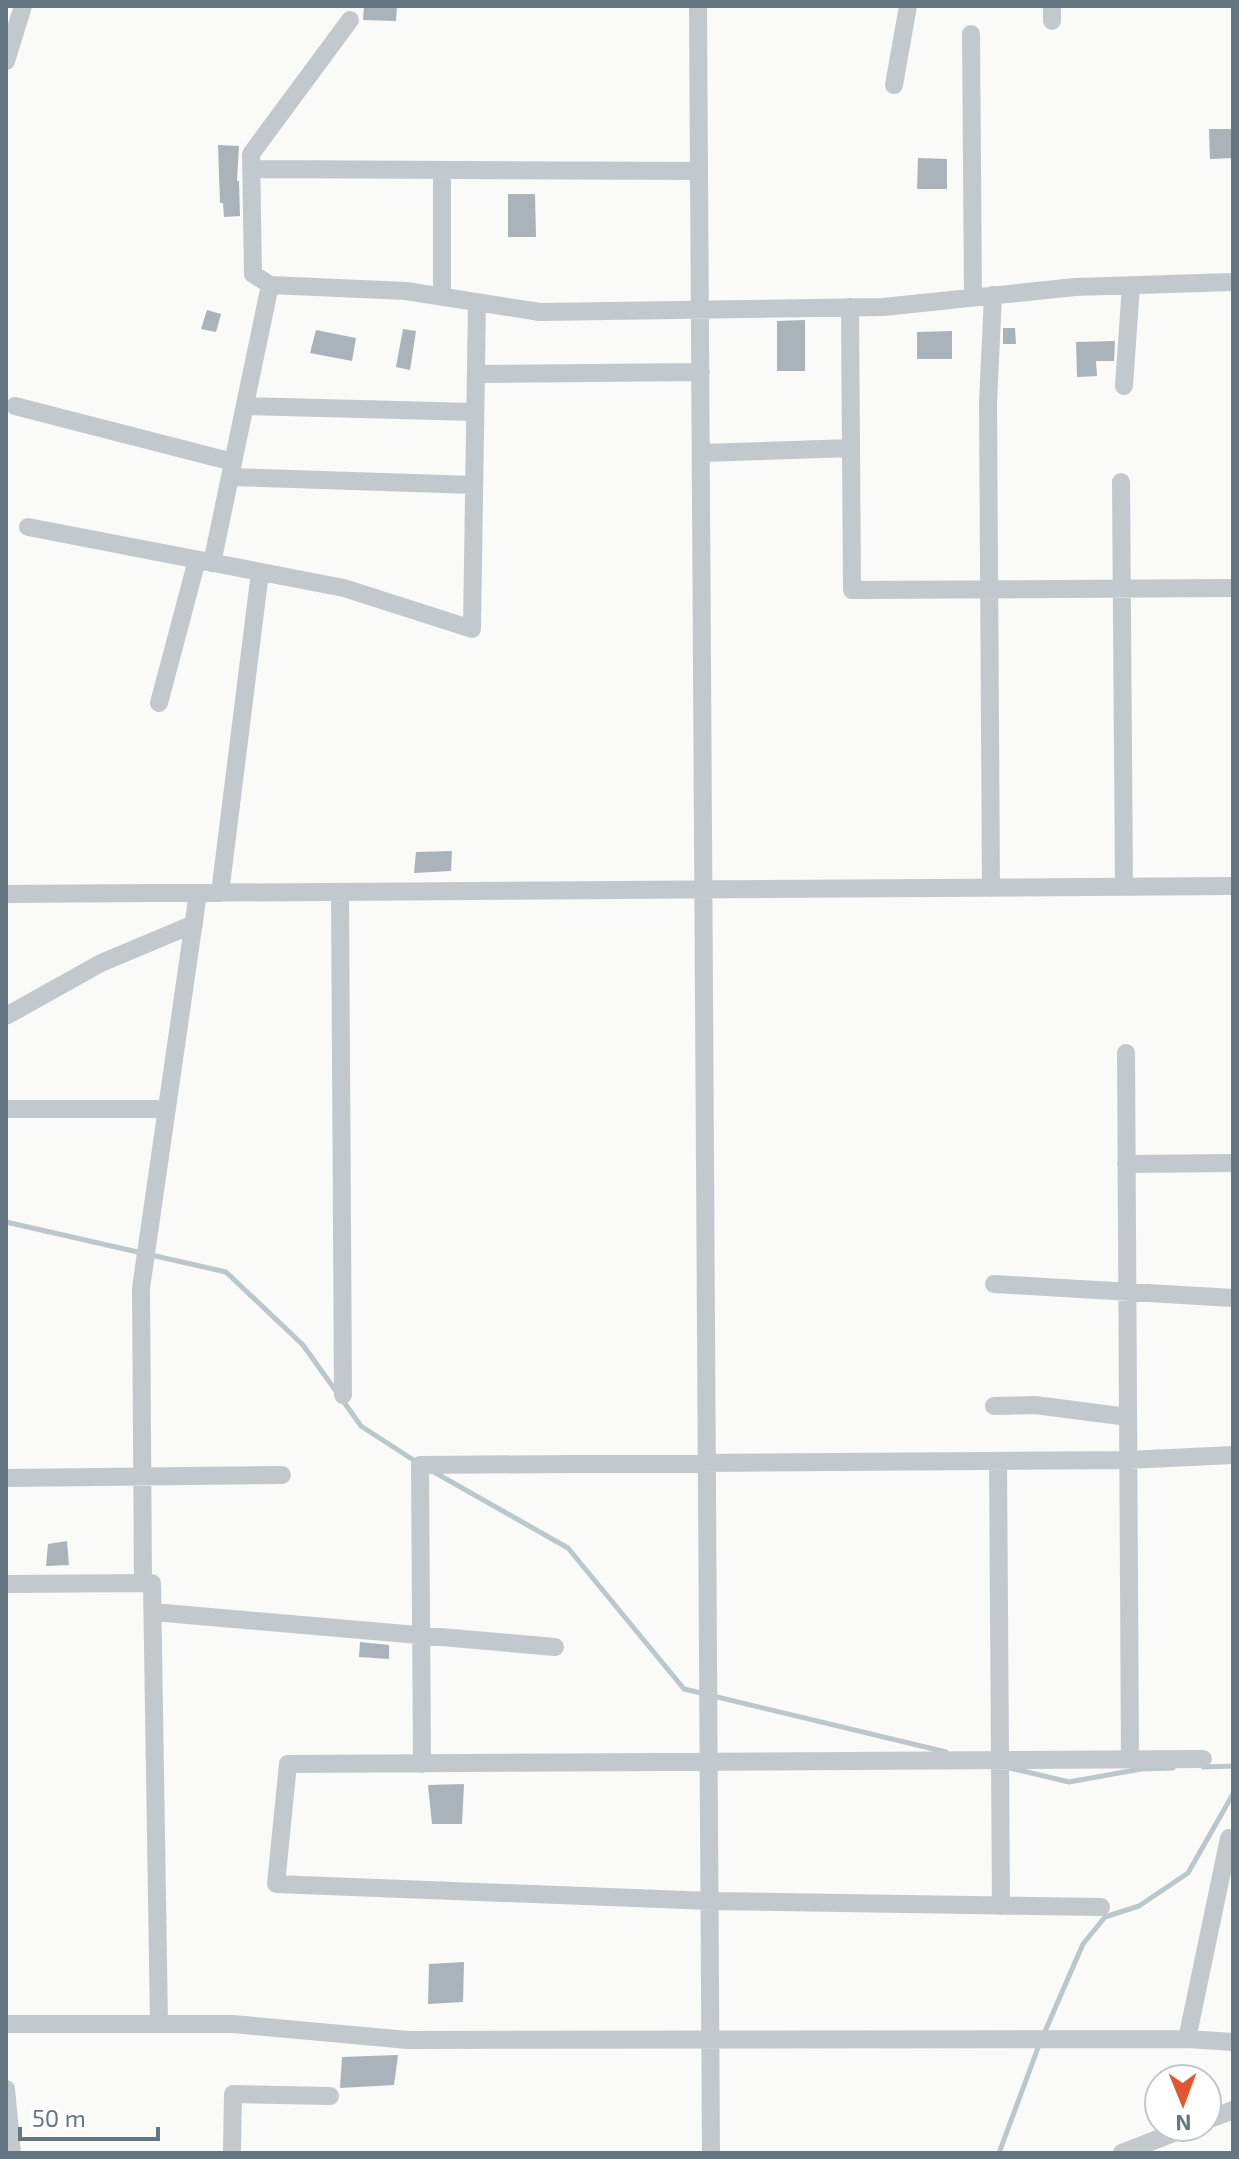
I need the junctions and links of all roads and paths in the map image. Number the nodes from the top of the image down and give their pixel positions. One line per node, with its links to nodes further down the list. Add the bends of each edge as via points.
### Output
1 (23, 6): 6 (street)
2 (698, 6): 10 (street)
3 (908, 6): 7 (street)
4 (350, 20): 8 (street, via 251,154)
5 (971, 34): 16 (street)
6 (6, 61)
7 (894, 85)
8 (251, 169): 9 (street); 12 (street, via 253,274)
9 (442, 170): 10 (street); 15 (street)
10 (699, 171): 19 (street)
11 (1233, 282): 13 (street)
12 (270, 285): 15 (street); 24 (street)
13 (1131, 285): 14 (street); 22 (street)
14 (993, 295): 16 (street); 35 (street)
15 (442, 297): 17 (street)
16 (973, 297): 18 (street)
17 (477, 302): 19 (street, via 540,312); 21 (street)
18 (850, 307): 19 (street); 26 (street)
19 (700, 310): 20 (street)
20 (701, 372): 21 (street); 27 (street)
21 (476, 374): 25 (street)
22 (1124, 386)
23 (15, 406): 28 (street)
24 (245, 406): 25 (street); 28 (street)
25 (475, 412): 30 (street)
26 (851, 448): 27 (street); 35 (street, via 852,590)
27 (701, 453): 41 (street)
28 (232, 469): 30 (street); 32 (street)
29 (1121, 482): 36 (street)
30 (474, 485): 33 (street, via 472,629 344,588)
31 (28, 527): 32 (street)
32 (204, 561): 33 (street); 37 (street)
33 (260, 572): 44 (street)
34 (1233, 588): 36 (street)
35 (989, 589): 36 (street); 40 (street)
36 (1122, 589): 39 (street)
37 (159, 703)
38 (1233, 886): 39 (street)
39 (1124, 887): 40 (street)
40 (991, 888): 41 (street)
41 (704, 890): 42 (street); 62 (street)
42 (340, 892): 44 (street); 56 (street)
43 (198, 893): 44 (street); 45 (street); 46 (street)
44 (220, 893)
45 (6, 894)
46 (194, 924): 47 (street, via 101,963); 50 (street)
47 (6, 1016)
48 (1126, 1053): 52 (street)
49 (6, 1109): 50 (street)
50 (167, 1109): 64 (street, via 141,1288)
51 (1233, 1163): 52 (street)
52 (1126, 1164): 54 (street)
53 (994, 1284): 54 (street)
54 (1127, 1292): 55 (street); 58 (street)
55 (1233, 1298)
56 (343, 1395)
57 (994, 1406): 58 (street, via 1035,1405)
58 (1128, 1417): 60 (street)
59 (1233, 1455): 60 (street)
60 (1128, 1460): 61 (street); 71 (street)
61 (998, 1461): 62 (street); 73 (street)
62 (707, 1463): 69 (street, via 420,1465); 74 (street)
63 (282, 1475): 64 (street)
64 (143, 1477): 65 (street); 66 (street)
65 (6, 1478)
66 (143, 1583): 67 (street); 68 (street, via 152,1583)
67 (6, 1584)
68 (153, 1612): 69 (street); 81 (street)
69 (421, 1635): 70 (street); 75 (street)
70 (555, 1647)
71 (1130, 1759): 72 (street); 73 (street)
72 (1203, 1759)
73 (1000, 1760): 74 (street); 78 (street)
74 (709, 1762): 75 (street); 77 (street)
75 (422, 1764): 77 (street, via 288,1764 276,1884)
76 (1229, 1838): 82 (street)
77 (710, 1901): 78 (street); 83 (street)
78 (1001, 1906): 79 (street)
79 (1101, 1907)
80 (6, 2024): 81 (street)
81 (159, 2024): 83 (street, via 233,2024 408,2040)
82 (1187, 2039): 83 (street); 84 (street)
83 (711, 2040): 90 (street)
84 (1233, 2042)
85 (6, 2089): 88 (street)
86 (330, 2096): 89 (street, via 233,2094)
87 (1148, 2143): 91 (street)
88 (12, 2153)
89 (232, 2153)
90 (711, 2153)
91 (1122, 2153)

